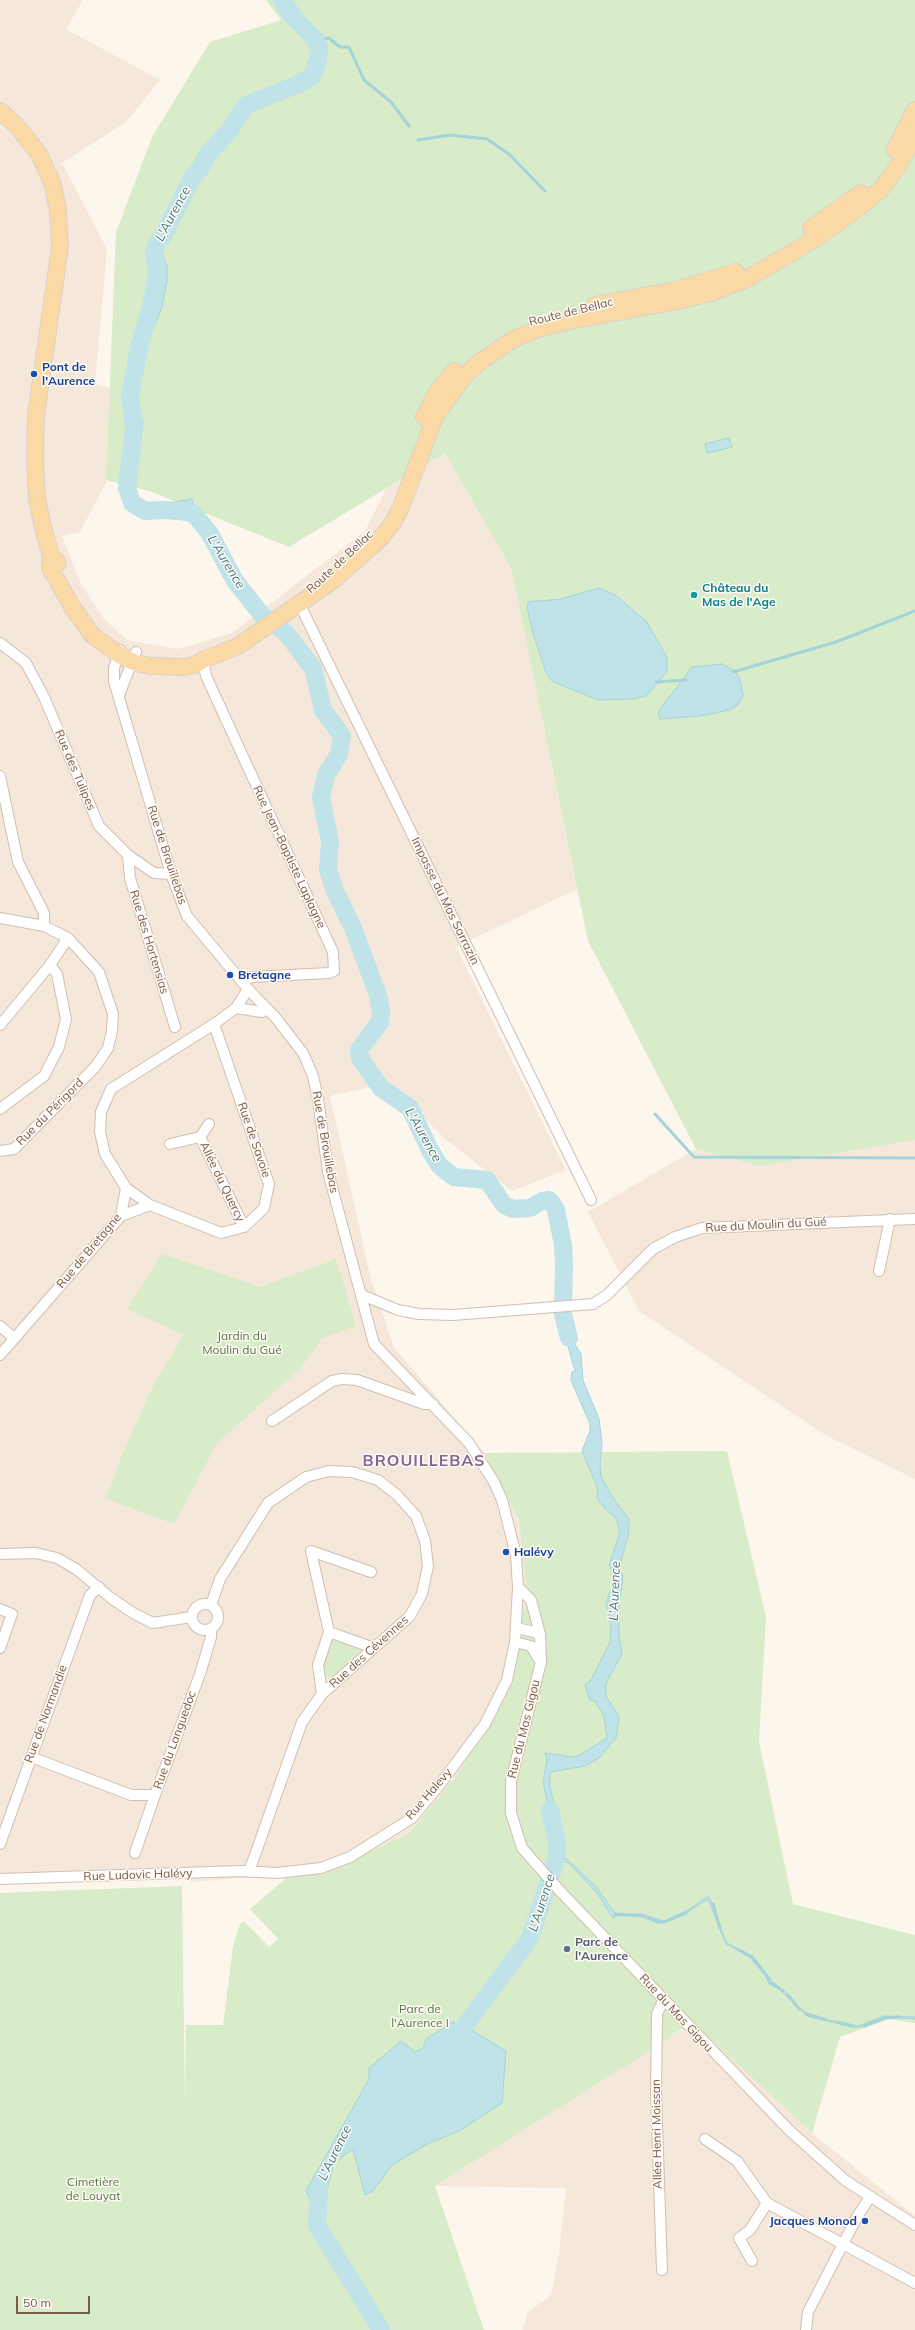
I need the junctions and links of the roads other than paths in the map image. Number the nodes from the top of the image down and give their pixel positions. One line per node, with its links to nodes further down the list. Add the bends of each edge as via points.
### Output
1 (915, 110): 4 (main road, Route de Bellac, via 885,166 862,192 809,230 758,261 703,283 538,318 494,338 471,354 452,373 432,401 393,499 377,527 362,544 306,593)
2 (0, 112): 6 (main road, via 17,126 39,154 52,182 58,210 60,246 35,437 38,499 51,556 50,568 92,635)
3 (915, 137): 4 (main road, Route de Bellac, via 895,171 880,190 858,209 818,237 747,279 697,297 540,328 512,340 480,361 464,376 435,417 392,524 358,560 310,598)
4 (299, 603): 7 (main road, Route de Bellac, via 253,638 218,656); 28 (street, Impasse du Mas Sarrazin)
5 (0, 643): 10 (street, Rue des Tulipes, via 26,663 44,697 99,826)
6 (127, 654): 7 (main road); 8 (street); 8 (street, Rue de Brouillebas, via 114,668)
7 (203, 660): 16 (street, Rue Jean-Baptiste Laplagne, via 206,676 332,952 334,971 329,973 252,977)
8 (118, 697): 11 (street, Rue de Brouillebas)
9 (0, 776): 13 (street, via 18,862 44,913)
10 (128, 855): 11 (street, Rue des Tulipes, via 154,873); 21 (street, Rue des Hortensias, via 130,878)
11 (171, 874): 16 (street, Rue de Brouillebas, via 187,916)
12 (0, 918): 13 (street)
13 (44, 926): 14 (street)
14 (68, 938): 15 (street); 26 (street, Rue du Périgord, via 99,972 113,1014 108,1048 96,1066 14,1149)
15 (50, 965): 19 (street); 22 (street, via 57,974 66,1019 59,1047 44,1076)
16 (246, 985): 17 (street); 18 (street, Rue de Brouillebas)
17 (236, 1008): 18 (street, via 262,1012); 20 (street)
18 (266, 1009): 35 (street, Rue de Brouillebas, via 303,1053 313,1076 328,1172)
19 (2, 1018)
20 (214, 1024): 27 (street, via 111,1089 101,1112 100,1132 105,1154); 33 (street, Rue de Savoie, via 269,1184 264,1208)
21 (175, 1028)
22 (0, 1109)
23 (209, 1124): 24 (street, Allée du Quercy)
24 (200, 1137): 25 (street, Allée du Quercy); 33 (street, Allée du Quercy)
25 (170, 1144)
26 (0, 1151)
27 (126, 1188): 29 (street, Rue de Savoie); 30 (street, Rue de Bretagne)
28 (591, 1200)
29 (150, 1205): 30 (street); 33 (street, Rue de Savoie, via 221,1233)
30 (121, 1216): 37 (street, Rue de Bretagne)
31 (890, 1219): 32 (street, Rue du Moulin du Gué); 34 (street); 35 (street, Rue du Moulin du Gué, via 702,1228 675,1237 653,1249 607,1296 592,1304 452,1315 419,1314 398,1310)
32 (915, 1219)
33 (244, 1227)
34 (879, 1271)
35 (362, 1295): 39 (street, Rue de Brouillebas, via 374,1344)
36 (0, 1326): 37 (street)
37 (14, 1338): 38 (street, Rue de Bretagne)
38 (0, 1355)
39 (433, 1404): 40 (street, via 424,1404 357,1380 342,1379 332,1381); 43 (street, Rue de Brouillebas, via 469,1443 494,1482 509,1524 516,1555)
40 (272, 1421)
41 (0, 1554): 44 (street, via 36,1553 57,1558 76,1569)
42 (371, 1572): 50 (street, via 311,1551)
43 (518, 1587): 49 (street, Rue de Brouillebas); 51 (street, Rue du Mas Gigou, via 531,1600)
44 (99, 1588): 47 (street, via 133,1613 153,1623); 57 (street, Rue de Normandie, via 90,1595)
45 (211, 1605): 47 (street, via 203,1604 194,1608); 48 (street, via 218,1619); 54 (street, Rue des Cévennes, via 220,1579 268,1503 306,1477 329,1471 352,1472 378,1480 397,1495 416,1516 425,1541 428,1566 422,1594 410,1616)
46 (0, 1609): 53 (street, via 12,1614)
47 (191, 1616): 48 (street, via 199,1628)
48 (211, 1628): 58 (street, Rue du Languedoc, via 211,1637 200,1674)
49 (516, 1628): 51 (street, via 535,1632); 52 (street, Rue Halevy)
50 (329, 1632): 54 (street); 56 (street, via 318,1665)
51 (540, 1636): 55 (street, Rue du Mas Gigou)
52 (515, 1642): 55 (street, via 531,1646); 62 (street, Rue Halevy, via 507,1680 485,1724 412,1818 350,1857 321,1868)
53 (0, 1648)
54 (374, 1648): 56 (street, Rue des Cévennes)
55 (541, 1662): 64 (street, Rue du Mas Gigou, via 511,1781 511,1813 522,1848)
56 (322, 1694): 61 (street, Rue des Cévennes, via 302,1722)
57 (30, 1757): 58 (street, Rue du Languedoc, via 131,1795); 59 (street, Rue de Normandie)
58 (155, 1795): 60 (street)
59 (0, 1844)
60 (135, 1853)
61 (249, 1872): 62 (street, Rue Ludovic Halévy); 63 (street, Rue Ludovic Halévy)
62 (277, 1873)
63 (0, 1879)
64 (664, 1999): 66 (street, Rue du Mas Gigou, via 789,2130 846,2181); 71 (street, Allée Henri Moissan, via 657,2014 656,2094)
65 (705, 2139): 67 (street, via 737,2161)
66 (870, 2198): 68 (street, Rue du Mas Gigou); 69 (street)
67 (767, 2203): 69 (street); 70 (street, via 750,2230 739,2238)
68 (915, 2225)
69 (843, 2245): 72 (street); 73 (street, via 808,2312)
70 (752, 2261)
71 (662, 2270)
72 (915, 2283)
73 (806, 2330)

